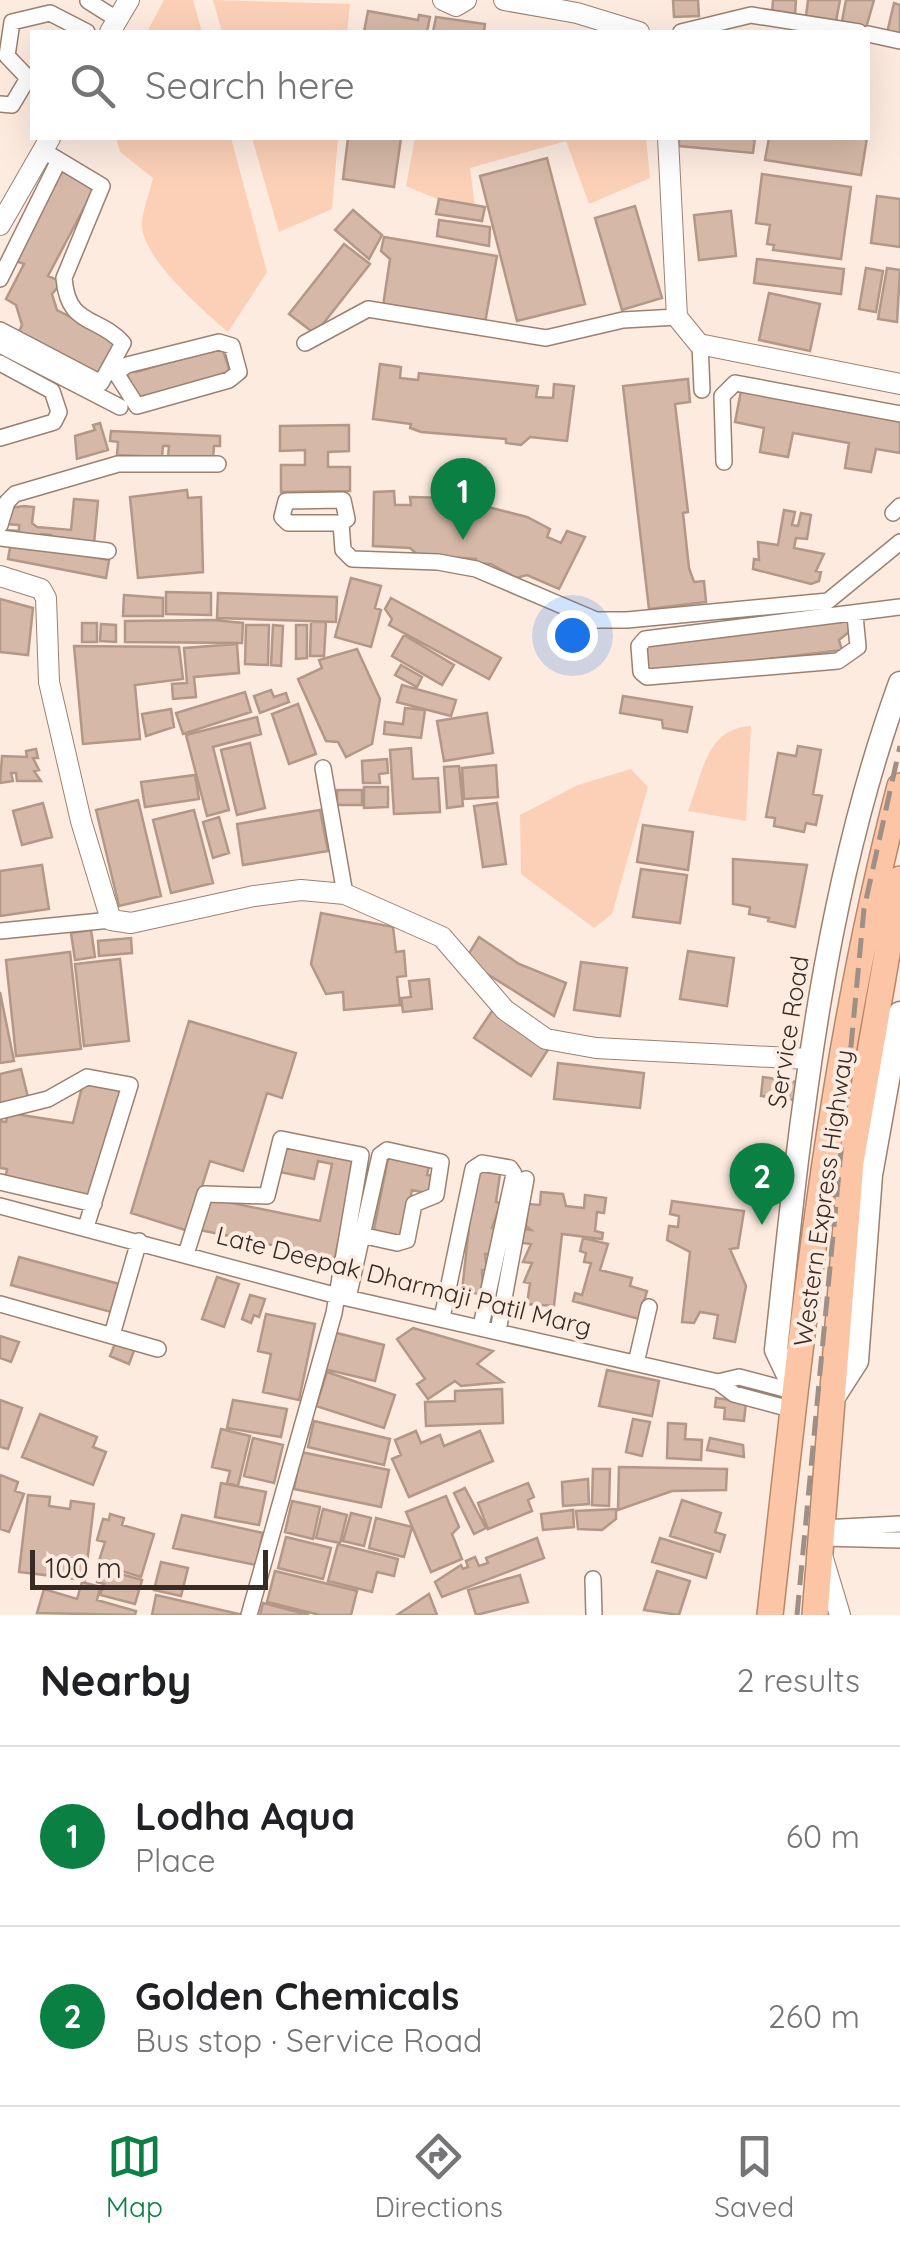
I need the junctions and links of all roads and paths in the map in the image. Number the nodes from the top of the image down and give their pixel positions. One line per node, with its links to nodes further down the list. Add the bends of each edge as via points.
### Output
1 (88, 0): 6 (street); 7 (street)
2 (129, 0): 6 (street)
3 (443, 0): 4 (street, via 456,6)
4 (466, 0)
5 (504, 0): 8 (street)
6 (114, 26)
7 (80, 29): 13 (street, via 43,12 10,24 8,56 28,75)
8 (632, 30)
9 (689, 30): 10 (street, via 750,15)
10 (846, 30)
11 (870, 34): 12 (street)
12 (900, 41)
13 (26, 96): 14 (street)
14 (0, 104)
15 (668, 140): 19 (street)
16 (50, 149): 17 (street); 18 (street); 28 (street, via 102,186 64,278 77,315 123,340)
17 (0, 225)
18 (0, 279)
19 (677, 317): 21 (street, via 623,320 546,338 368,309); 22 (street)
20 (3, 344): 25 (street); 28 (street)
21 (305, 344)
22 (700, 344): 23 (street); 27 (street)
23 (834, 372): 26 (street); 29 (street)
24 (116, 373): 24 (street, via 137,406 238,372 227,342); 28 (street)
25 (46, 378): 28 (street); 32 (street, via 58,418)
26 (900, 384)
27 (702, 390)
28 (98, 392): 30 (street)
29 (829, 400): 31 (street); 33 (street, via 734,382 722,396)
30 (120, 407)
31 (900, 414)
32 (0, 438)
33 (724, 462)
34 (218, 464): 36 (street, via 98,468 15,494)
35 (342, 523): 38 (street, via 344,550 352,560 476,569 596,620 828,601)
36 (0, 525)
37 (0, 538): 39 (street)
38 (900, 542)
39 (108, 551)
40 (0, 576): 48 (street, via 41,588 46,598 50,682)
41 (900, 607): 42 (street)
42 (855, 614): 42 (street, via 645,639 638,646 641,672 647,678 838,661 858,647)
43 (900, 683): 51 (main road, Service Road, via 853,842)
44 (323, 768): 47 (street)
45 (900, 786): 70 (highway, Western Express Highway, via 853,986)
46 (900, 878): 71 (highway, Western Express Highway, via 850,1162)
47 (345, 894): 48 (street, via 302,890 130,923); 51 (street, via 442,937 505,1010 546,1039 596,1048)
48 (111, 920): 49 (street)
49 (0, 932)
50 (900, 1013): 71 (main road, via 870,1187 857,1361)
51 (809, 1059): 70 (main road, Service Road, via 776,1350)
52 (0, 1112): 55 (street, via 48,1098 87,1076 130,1085)
53 (526, 1179): 66 (street)
54 (0, 1182): 55 (street)
55 (94, 1204): 57 (street)
56 (0, 1206): 57 (street, Late Deepak Dharmaji Patil Marg)
57 (86, 1227): 59 (street, Late Deepak Dharmaji Patil Marg)
58 (361, 1235): 58 (street, via 382,1152 441,1162 436,1195 414,1204 407,1240); 61 (street)
59 (140, 1241): 60 (street, Late Deepak Dharmaji Patil Marg); 67 (street)
60 (186, 1254): 61 (street, Late Deepak Dharmaji Patil Marg); 61 (street, via 206,1194 267,1196 282,1140 359,1152)
61 (341, 1296): 64 (street, Late Deepak Dharmaji Patil Marg); 76 (street)
62 (0, 1304): 67 (street)
63 (649, 1306): 69 (street)
64 (442, 1318): 65 (street, Late Deepak Dharmaji Patil Marg); 65 (street, via 474,1169 482,1163 510,1168 514,1174)
65 (481, 1326): 66 (street, Late Deepak Dharmaji Patil Marg)
66 (498, 1331): 69 (street, Late Deepak Dharmaji Patil Marg)
67 (112, 1335): 68 (street)
68 (158, 1349)
69 (636, 1363): 70 (street, Late Deepak Dharmaji Patil Marg, via 718,1382 734,1394)
70 (795, 1401): 78 (highway, Western Express Highway)
71 (829, 1405): 73 (highway, Western Express Highway)
72 (900, 1524): 73 (street)
73 (822, 1540): 74 (street); 79 (highway, Western Express Highway); 80 (street)
74 (900, 1540)
75 (593, 1579): 77 (street)
76 (249, 1615)
77 (594, 1615)
78 (770, 1615)
79 (815, 1615)
80 (840, 1615)

